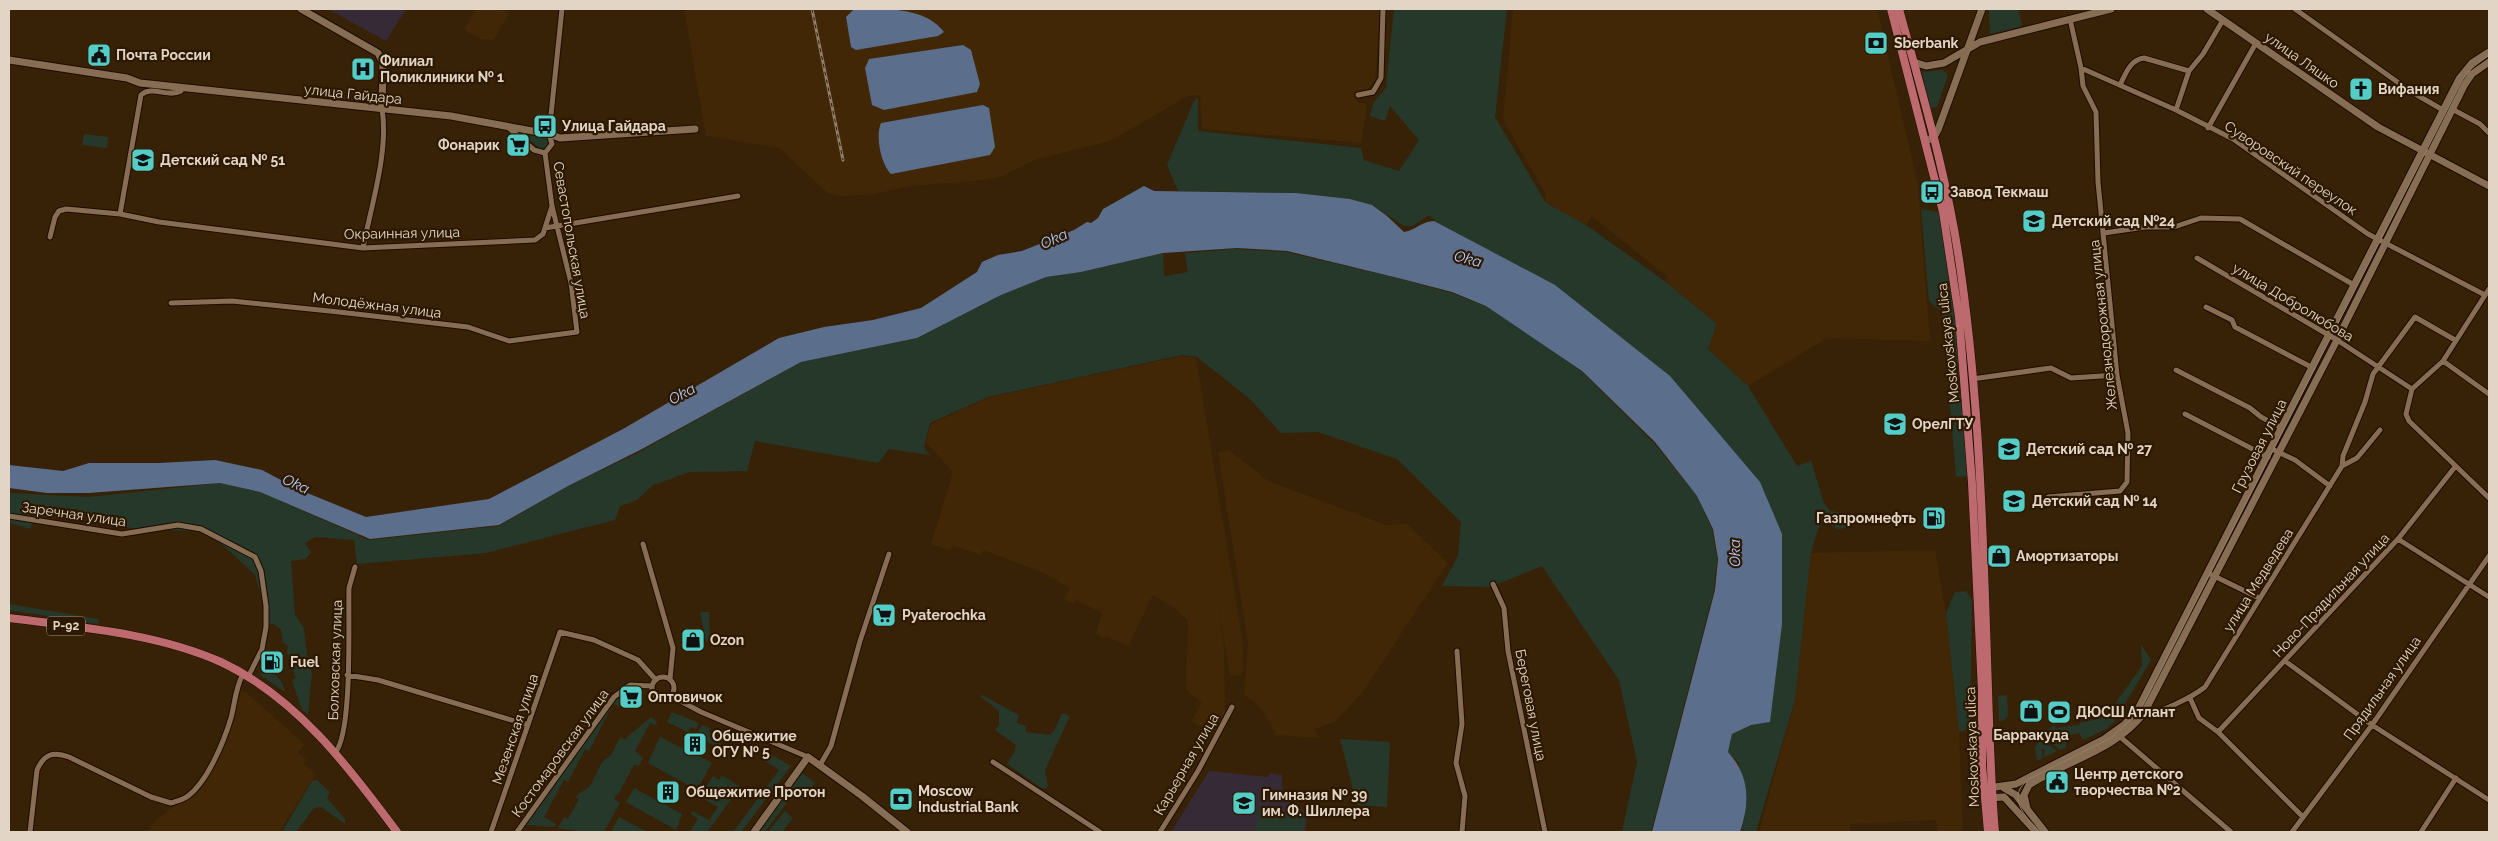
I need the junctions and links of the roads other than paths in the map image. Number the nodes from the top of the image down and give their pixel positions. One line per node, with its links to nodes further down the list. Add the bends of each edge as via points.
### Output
1 (301, 9): 23 (street, via 378,53 383,63)
2 (562, 9): 31 (street)
3 (1383, 9): 22 (street, via 1381,78 1373,92)
4 (1891, 9): 32 (main road, Moskovskaya ulica)
5 (1899, 9): 16 (main road, Moskovskaya ulica)
6 (1982, 9): 13 (street)
7 (2111, 9): 10 (street)
8 (2207, 9): 11 (street, улица Ляшко)
9 (2295, 9): 26 (street, via 2410,91)
10 (2070, 20): 13 (street, via 1980,42); 18 (street, Железнодорожная улица)
11 (2223, 20): 12 (street, улица Ляшко); 19 (street)
12 (2256, 43): 28 (street); 33 (street, улица Ляшко, via 2378,127)
13 (1968, 48): 16 (street, via 1944,63 1926,66); 32 (street)
14 (2489, 52): 26 (street, Грузовая улица, via 2465,70)
15 (9, 60): 21 (street, улица Гайдара, via 127,78 140,84)
16 (1914, 62): 32 (main road, Moskovskaya ulica)
17 (2489, 62): 24 (street, Грузовая улица, via 2469,78)
18 (2081, 68): 20 (street, Суворовский переулок); 42 (street, Железнодорожная улица, via 2083,86 2096,112 2098,182)
19 (2189, 71): 20 (street, via 2139,59 2129,67); 25 (street)
20 (2120, 85): 25 (street, Суворовский переулок)
21 (182, 88): 23 (street, улица Гайдара); 39 (street, via 176,93 148,90 141,95)
22 (1358, 95)
23 (382, 109): 27 (street, улица Гайдара, via 452,116); 46 (street, via 385,124)
24 (2452, 109): 30 (street); 35 (street, Грузовая улица)
25 (2176, 110): 28 (street, Суворовский переулок)
26 (2443, 110): 33 (street, Грузовая улица)
27 (509, 127): 31 (street, улица Гайдара); 34 (street, via 534,150)
28 (2208, 128): 44 (street, Суворовский переулок, via 2233,140)
29 (695, 129): 31 (street, улица Гайдара, via 569,138)
30 (2489, 132)
31 (550, 134): 34 (street, via 552,144)
32 (1930, 139): 62 (main road, Moskovskaya ulica, via 1958,248); 68 (main road, Moskovskaya ulica, via 1954,275)
33 (2422, 152): 35 (street, улица Ляшко); 44 (street, Грузовая улица)
34 (545, 153): 38 (street, Севастопольская улица)
35 (2429, 155): 36 (street, улица Ляшко); 45 (street, Грузовая улица)
36 (2489, 186)
37 (738, 196): 40 (street, Окраинная улица)
38 (552, 206): 40 (street, Севастопольская улица); 41 (street)
39 (120, 214): 43 (street, Окраинная улица, via 59,210); 46 (street, Окраинная улица, via 159,222)
40 (558, 227): 41 (street, Окраинная улица); 53 (street, Севастопольская улица)
41 (545, 228): 46 (street, Окраинная улица, via 535,240)
42 (2104, 233): 48 (street, via 2174,227 2201,218 2240,219); 61 (street, Железнодорожная улица)
43 (50, 237)
44 (2377, 239): 45 (street, Суворовский переулок); 48 (street, Грузовая улица)
45 (2385, 244): 50 (street, Суворовский переулок); 55 (street, Грузовая улица)
46 (363, 248)
47 (2197, 258): 54 (street, улица Добролюбова)
48 (2354, 285): 54 (street, Грузовая улица)
49 (2489, 289): 50 (street)
50 (2485, 295): 56 (street)
51 (171, 303): 53 (street, Молодёжная улица, via 232,301 339,312 468,327 509,341)
52 (2206, 307): 59 (street, via 2232,320 2235,327)
53 (577, 332)
54 (2329, 336): 55 (street, улица Добролюбова); 59 (street, Грузовая улица)
55 (2336, 340): 58 (street, улица Добролюбова); 70 (street, Грузовая улица)
56 (2455, 340): 57 (street); 58 (street, via 2415,317)
57 (2442, 361): 63 (street); 64 (street)
58 (2377, 367): 63 (street, улица Добролюбова); 72 (street, via 2350,433)
59 (2313, 368): 66 (street, Грузовая улица)
60 (2176, 370): 66 (street)
61 (2117, 375): 62 (street, via 2071,378 2051,368); 75 (street, Железнодорожная улица, via 2128,433 2127,482 2120,491)
62 (1972, 379): 68 (main road, Moskovskaya ulica)
63 (2412, 389): 73 (street, via 2407,417)
64 (2489, 394)
65 (2185, 414): 71 (street)
66 (2282, 428): 69 (street, Грузовая улица)
67 (2380, 430): 72 (street, улица Медведева, via 2357,458)
68 (1972, 437): 112 (main road, Moskovskaya ulica)
69 (2272, 448): 70 (street); 71 (street, Грузовая улица)
70 (2280, 452): 74 (street); 83 (street, Грузовая улица)
71 (2268, 457): 83 (street, Грузовая улица)
72 (2342, 466): 74 (street, улица Медведева)
73 (2455, 467): 76 (street); 78 (street, Ново-Прядильная улица)
74 (2330, 486): 87 (street, улица Медведева)
75 (2048, 496)
76 (2489, 498)
77 (9, 516): 92 (street, Заречная улица, via 122,534 178,525 201,529 255,558 260,566 266,627 262,649)
78 (2398, 539): 85 (street); 90 (street, Ново-Прядильная улица)
79 (643, 544): 93 (street, via 673,648)
80 (889, 554): 107 (street, via 831,746)
81 (2489, 556): 85 (street, Прядильная улица)
82 (356, 568): 91 (street, Болховская улица, via 349,588)
83 (2212, 575): 87 (street); 99 (street, Грузовая улица)
84 (1493, 584): 129 (street, Береговая улица, via 1504,608 1508,650)
85 (2468, 584): 86 (street); 101 (street, Прядильная улица)
86 (2489, 597)
87 (2258, 598): 97 (street, улица Медведева, via 2208,684)
88 (9, 618): 92 (main road, Р-92, via 165,644 206,656)
89 (1457, 651): 128 (street, via 1462,724 1456,763 1465,796)
90 (2285, 661): 101 (street); 102 (street, Ново-Прядильная улица)
91 (347, 675): 100 (street, via 378,680); 104 (street, Болховская улица, via 346,718 340,746)
92 (246, 676): 104 (main road, Р-92, via 305,722); 120 (street, Заречная улица, via 235,690 223,742 203,779 189,795 170,803 63,755 49,754 37,770)
93 (670, 679): 94 (street); 96 (street, via 675,687)
94 (656, 680): 95 (street); 100 (street, Мезенская улица, via 638,660 594,640 560,632)
95 (652, 686): 96 (street, via 657,697 664,700); 123 (street, Костомаровская улица, via 630,685 614,696)
96 (671, 696): 105 (street)
97 (2190, 698): 99 (street, улица Медведева, via 2149,714); 102 (street, via 2199,718)
98 (1232, 707): 127 (street, Карьерная улица)
99 (2141, 711): 103 (street, Грузовая улица)
100 (528, 725): 122 (street, Мезенская улица)
101 (2372, 725): 108 (street); 119 (street, Прядильная улица)
102 (2218, 732): 119 (street)
103 (2117, 735): 109 (street, Грузовая улица); 110 (street, Грузовая улица); 134 (street)
104 (335, 753): 121 (main road)
105 (808, 757): 107 (street); 124 (street)
106 (993, 762): 126 (street)
107 (820, 765): 125 (street)
108 (2456, 778): 116 (street); 136 (street)
109 (2020, 782): 111 (street, Грузовая улица); 113 (street)
110 (2029, 785): 113 (street, Грузовая улица); 117 (street, via 2024,797)
111 (2002, 787): 112 (street, Грузовая улица); 113 (street)
112 (1988, 788): 115 (main road, Moskovskaya ulica)
113 (2014, 793): 114 (street, Грузовая улица); 117 (street); 118 (street)
114 (2004, 797): 115 (street, Грузовая улица); 118 (street)
115 (1989, 798): 130 (main road, Moskovskaya ulica); 131 (main road, Moskovskaya ulica)
116 (2489, 800)
117 (2027, 808): 133 (street)
118 (2017, 809): 132 (street)
119 (2303, 818): 135 (street, Прядильная улица)
120 (30, 832)
121 (397, 832)
122 (491, 832)
123 (517, 832)
124 (754, 832)
125 (907, 832)
126 (1100, 832)
127 (1160, 832)
128 (1462, 832)
129 (1545, 832)
130 (1988, 832)
131 (1995, 832)
132 (2036, 832)
133 (2046, 832)
134 (2231, 832)
135 (2292, 832)
136 (2421, 832)

